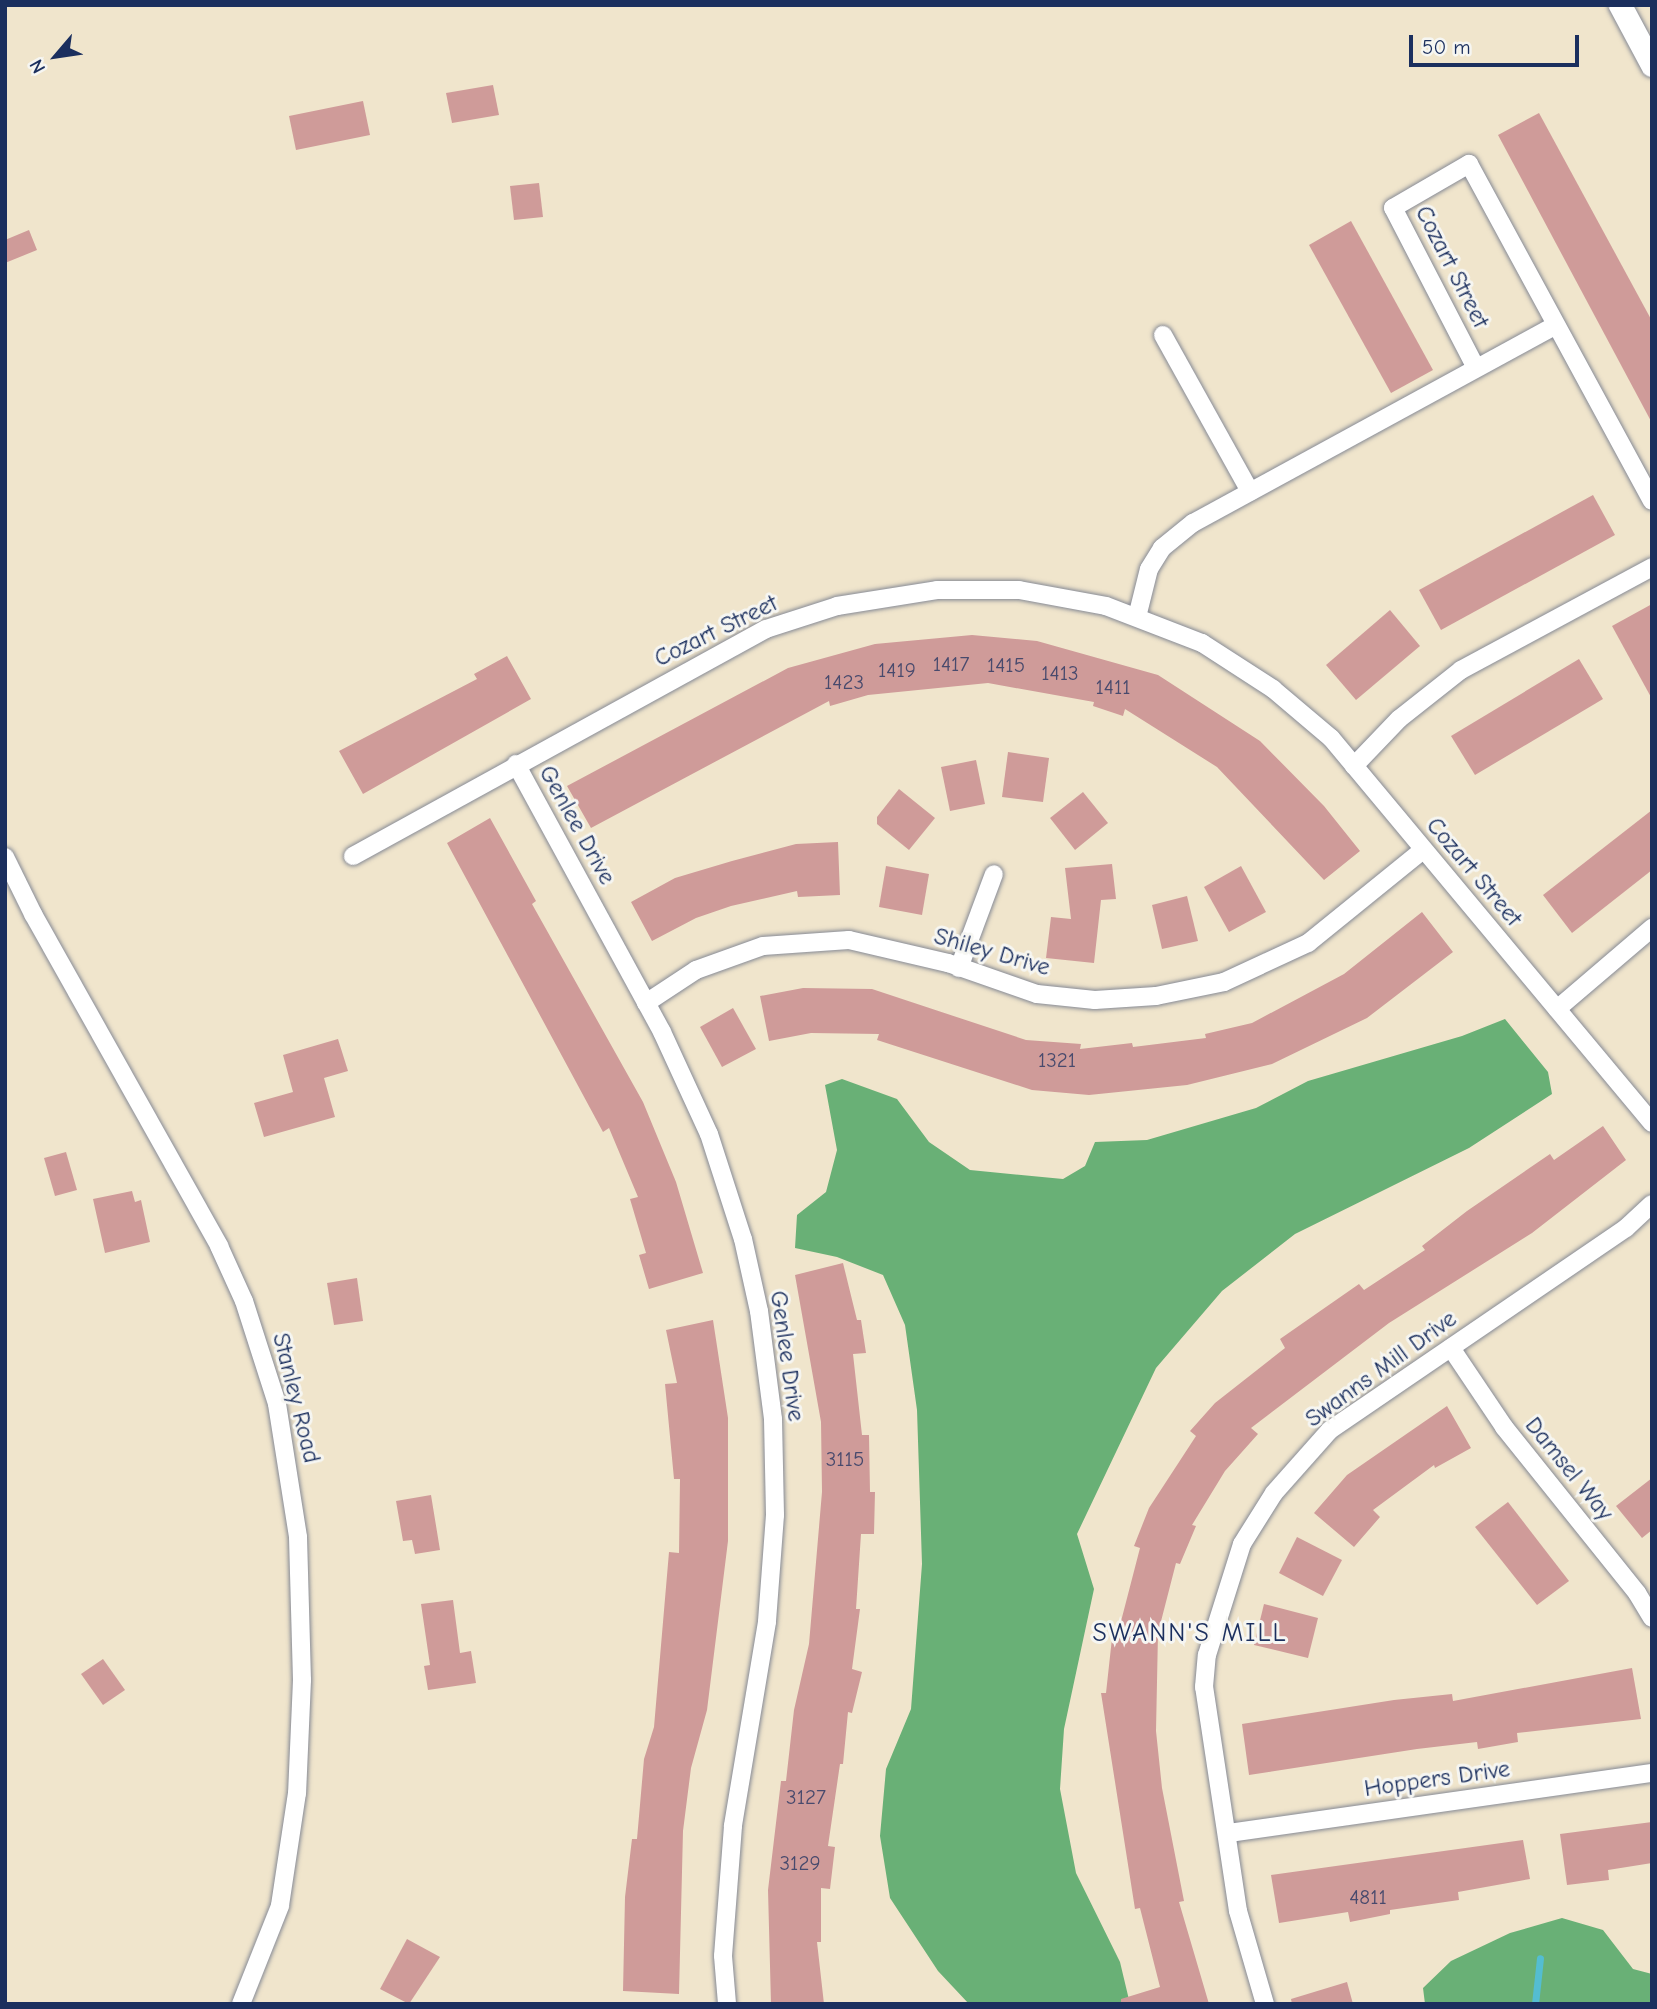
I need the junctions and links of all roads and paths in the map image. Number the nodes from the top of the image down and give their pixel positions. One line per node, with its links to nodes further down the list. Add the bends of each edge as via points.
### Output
1 (1620, 5): 2 (street)
2 (1652, 65)
3 (1556, 325): 5 (street, Cozart Street); 5 (street, Cozart Street, via 1469,164 1393,208); 7 (street, Cozart Street)
4 (1163, 335): 6 (street)
5 (1475, 366): 6 (street, Cozart Street)
6 (1250, 491): 9 (street, Cozart Street, via 1194,523 1162,548 1149,569)
7 (1652, 501)
8 (1652, 567): 11 (street, via 1461,670 1399,719)
9 (1137, 617): 10 (street, Cozart Street, via 1106,606 1019,590 937,590 838,606 766,629); 11 (street, Cozart Street, via 1202,642 1272,689 1331,738)
10 (516, 764): 13 (street, Cozart Street); 18 (street, Genlee Drive)
11 (1354, 766): 12 (street, Cozart Street)
12 (1423, 850): 17 (street, Shiley Drive, via 1308,943 1224,982 1156,996 1095,1000 1037,994); 19 (street, Cozart Street)
13 (353, 856)
14 (5, 857): 26 (street, Stanley Road, via 219,1245 244,1301 277,1404 298,1537 302,1680 297,1793 280,1906)
15 (994, 874): 17 (street)
16 (1652, 928): 19 (street)
17 (959, 968): 18 (street, Shiley Drive, via 849,940 763,946 696,970)
18 (646, 1003): 27 (street, Genlee Drive, via 709,1134 743,1240 759,1311 773,1419 775,1515 768,1609 733,1826 723,1956)
19 (1557, 1009): 20 (street, Cozart Street)
20 (1652, 1123)
21 (1652, 1204): 22 (street, Swanns Mill Drive, via 1626,1228)
22 (1451, 1348): 23 (street, Damsel Way, via 1504,1427 1637,1592); 25 (street, Swanns Mill Drive, via 1330,1430 1274,1493 1242,1544 1210,1642 1204,1687)
23 (1652, 1618)
24 (1652, 1773): 25 (street, Hoppers Drive)
25 (1229, 1833): 28 (street, Swanns Mill Drive, via 1238,1911)
26 (241, 2004)
27 (727, 2004)
28 (1265, 2004)

